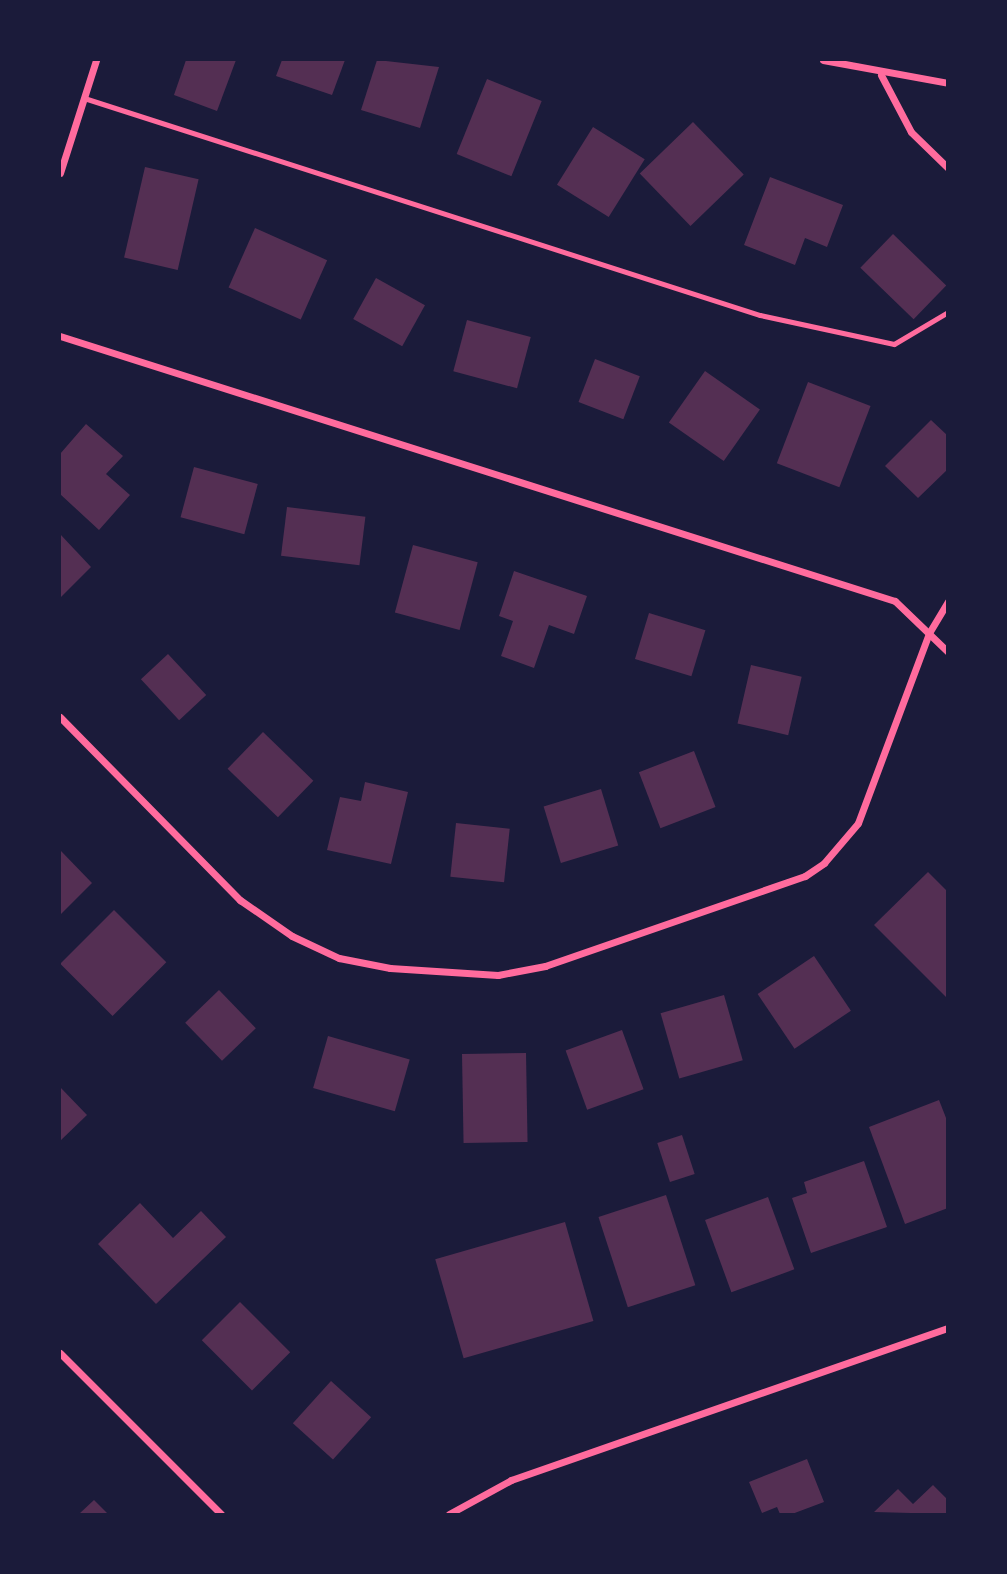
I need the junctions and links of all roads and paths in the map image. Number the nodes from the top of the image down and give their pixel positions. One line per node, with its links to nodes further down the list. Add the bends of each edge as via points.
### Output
1 (96, 60): 5 (street)
2 (823, 60): 3 (street)
3 (881, 75): 4 (street); 6 (street, via 911,132)
4 (947, 83)
5 (84, 99): 7 (street); 8 (lane, via 760,315 894,344)
6 (947, 168)
7 (60, 173)
8 (947, 312)
9 (60, 336): 11 (street, via 895,601)
10 (947, 601): 11 (street)
11 (929, 633): 12 (street); 13 (street, via 858,823 824,863 804,876 545,966 498,975 390,968 339,958 292,936 240,900)
12 (947, 652)
13 (60, 717)
14 (947, 1328): 17 (street, via 512,1480)
15 (60, 1353): 16 (street)
16 (221, 1514)
17 (449, 1514)

